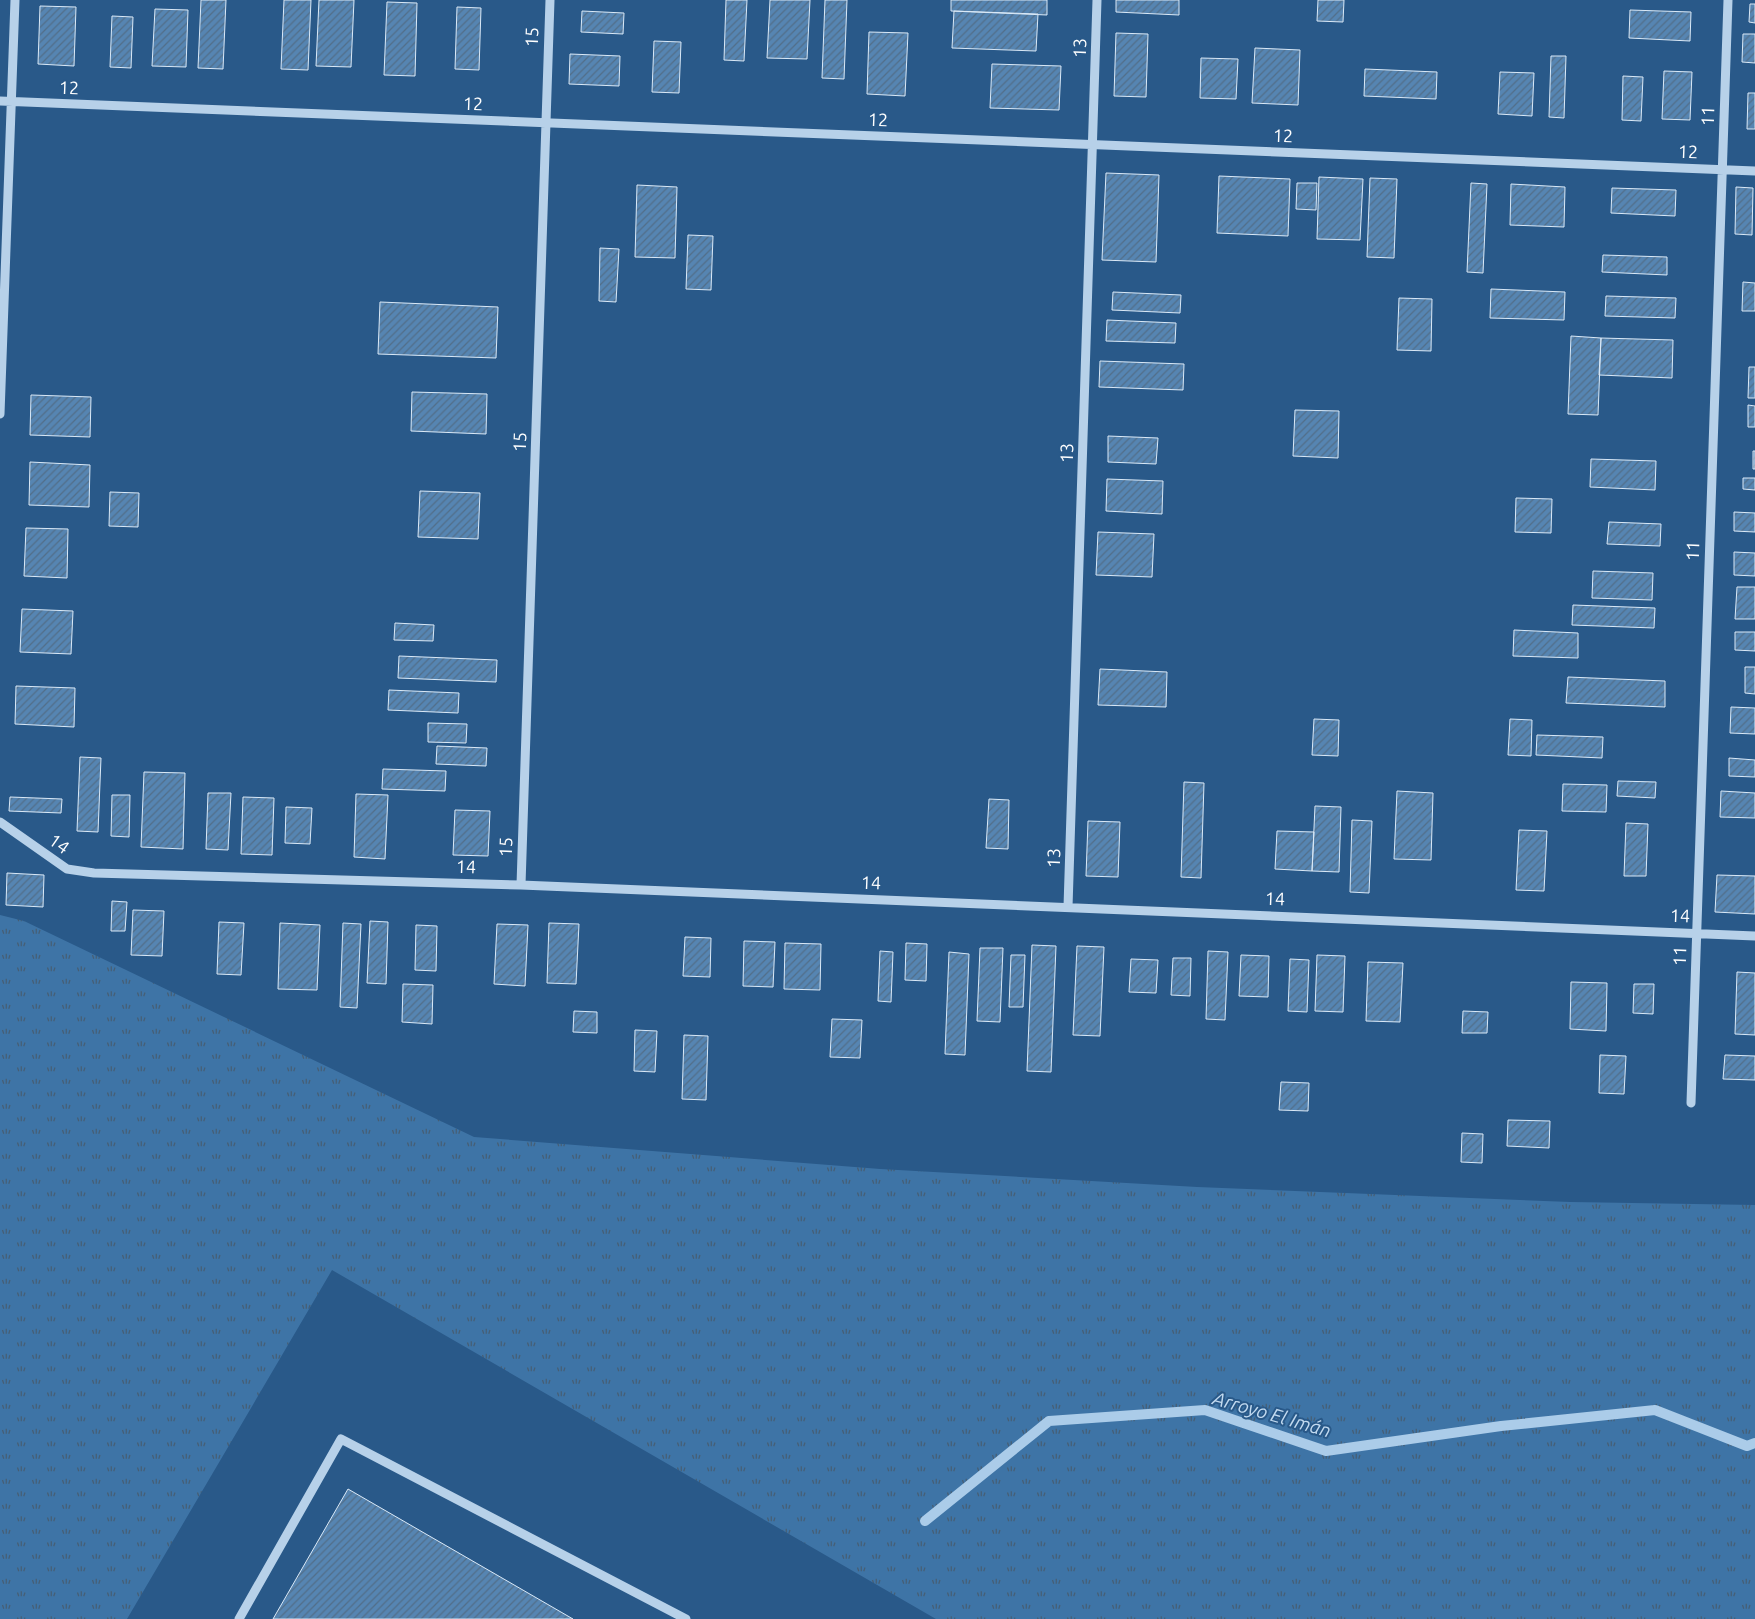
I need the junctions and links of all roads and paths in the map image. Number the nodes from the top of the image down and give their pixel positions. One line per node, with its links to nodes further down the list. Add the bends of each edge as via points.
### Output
1 (15, 0): 6 (street)
2 (550, 0): 7 (street, 15)
3 (1097, 0): 8 (street, 13)
4 (1728, 0): 9 (street, 11)
5 (0, 101): 6 (street, 12)
6 (13, 102): 7 (street, 12); 11 (street)
7 (546, 123): 8 (street, 12); 13 (street, 15)
8 (1093, 145): 9 (street, 12); 14 (street, 13)
9 (1722, 170): 10 (street, 12); 15 (street, 11)
10 (1755, 171)
11 (0, 414)
12 (0, 822): 13 (street, 14, via 67,869 94,873)
13 (521, 885): 14 (street, 14)
14 (1068, 907): 15 (street, 14)
15 (1696, 933): 16 (street, 14); 17 (street, 11)
16 (1755, 936)
17 (1691, 1103)
18 (239, 1619): 19 (street, via 341,1439)
19 (686, 1619)

